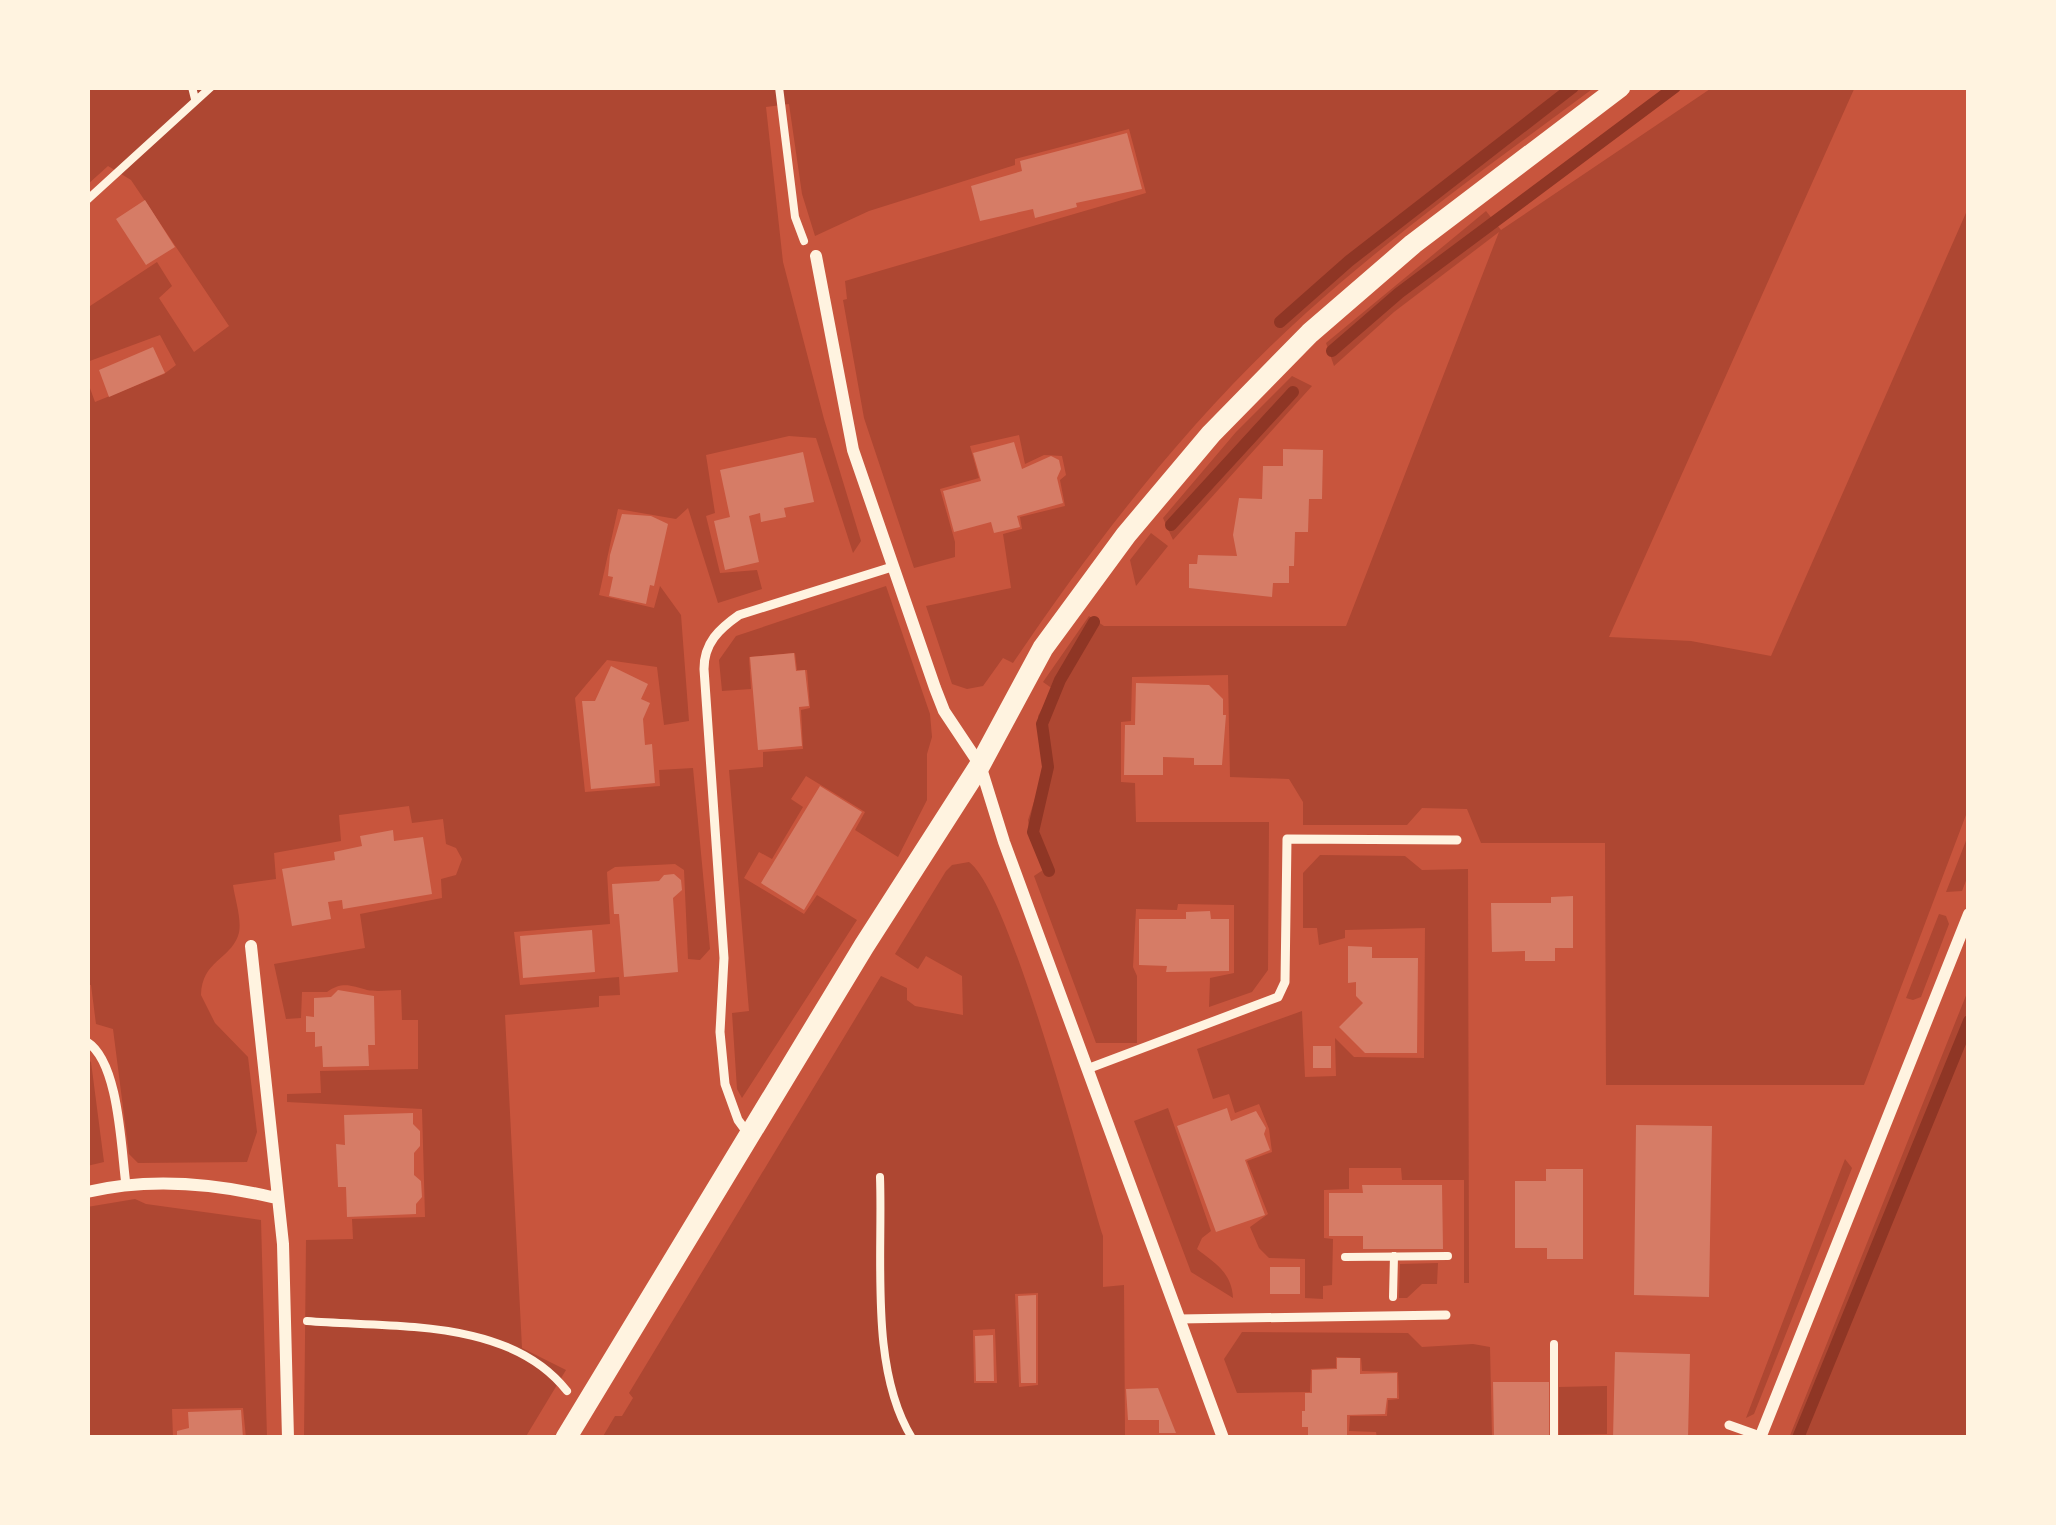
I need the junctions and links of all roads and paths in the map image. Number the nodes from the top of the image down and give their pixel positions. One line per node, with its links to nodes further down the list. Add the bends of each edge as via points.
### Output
1 (192, 87): 5 (path)
2 (212, 87): 5 (path)
3 (779, 87): 7 (path, via 795,217)
4 (1621, 87): 9 (street, via 1413,244 1211,434 1043,648)
5 (195, 99): 6 (path)
6 (87, 200)
7 (816, 256): 8 (street, via 848,435)
8 (892, 567): 9 (street, via 944,711); 15 (lane, via 739,615 706,650 724,958 720,1032 725,1084)
9 (980, 765): 14 (street); 15 (street)
10 (1457, 840): 14 (lane, via 1287,839 1286,982 1278,997)
11 (1969, 914): 30 (street)
12 (251, 946): 19 (street)
13 (87, 1042): 17 (lane, via 110,1077)
14 (1087, 1069): 26 (street)
15 (749, 1136): 28 (street)
16 (880, 1177): 33 (path, via 887,1377)
17 (126, 1185): 18 (street); 19 (street, via 189,1183)
18 (87, 1192)
19 (276, 1198): 25 (street)
20 (1394, 1256): 21 (path); 22 (path); 23 (path)
21 (1448, 1256)
22 (1346, 1257)
23 (1393, 1298)
24 (1446, 1315): 26 (lane)
25 (287, 1319): 28 (path, via 479,1335 550,1370); 31 (street)
26 (1179, 1319): 34 (street)
27 (1554, 1344): 35 (path)
28 (582, 1411): 32 (street)
29 (1730, 1425): 30 (lane)
30 (1760, 1437)
31 (288, 1438)
32 (566, 1438)
33 (912, 1438)
34 (1223, 1438)
35 (1554, 1438)

